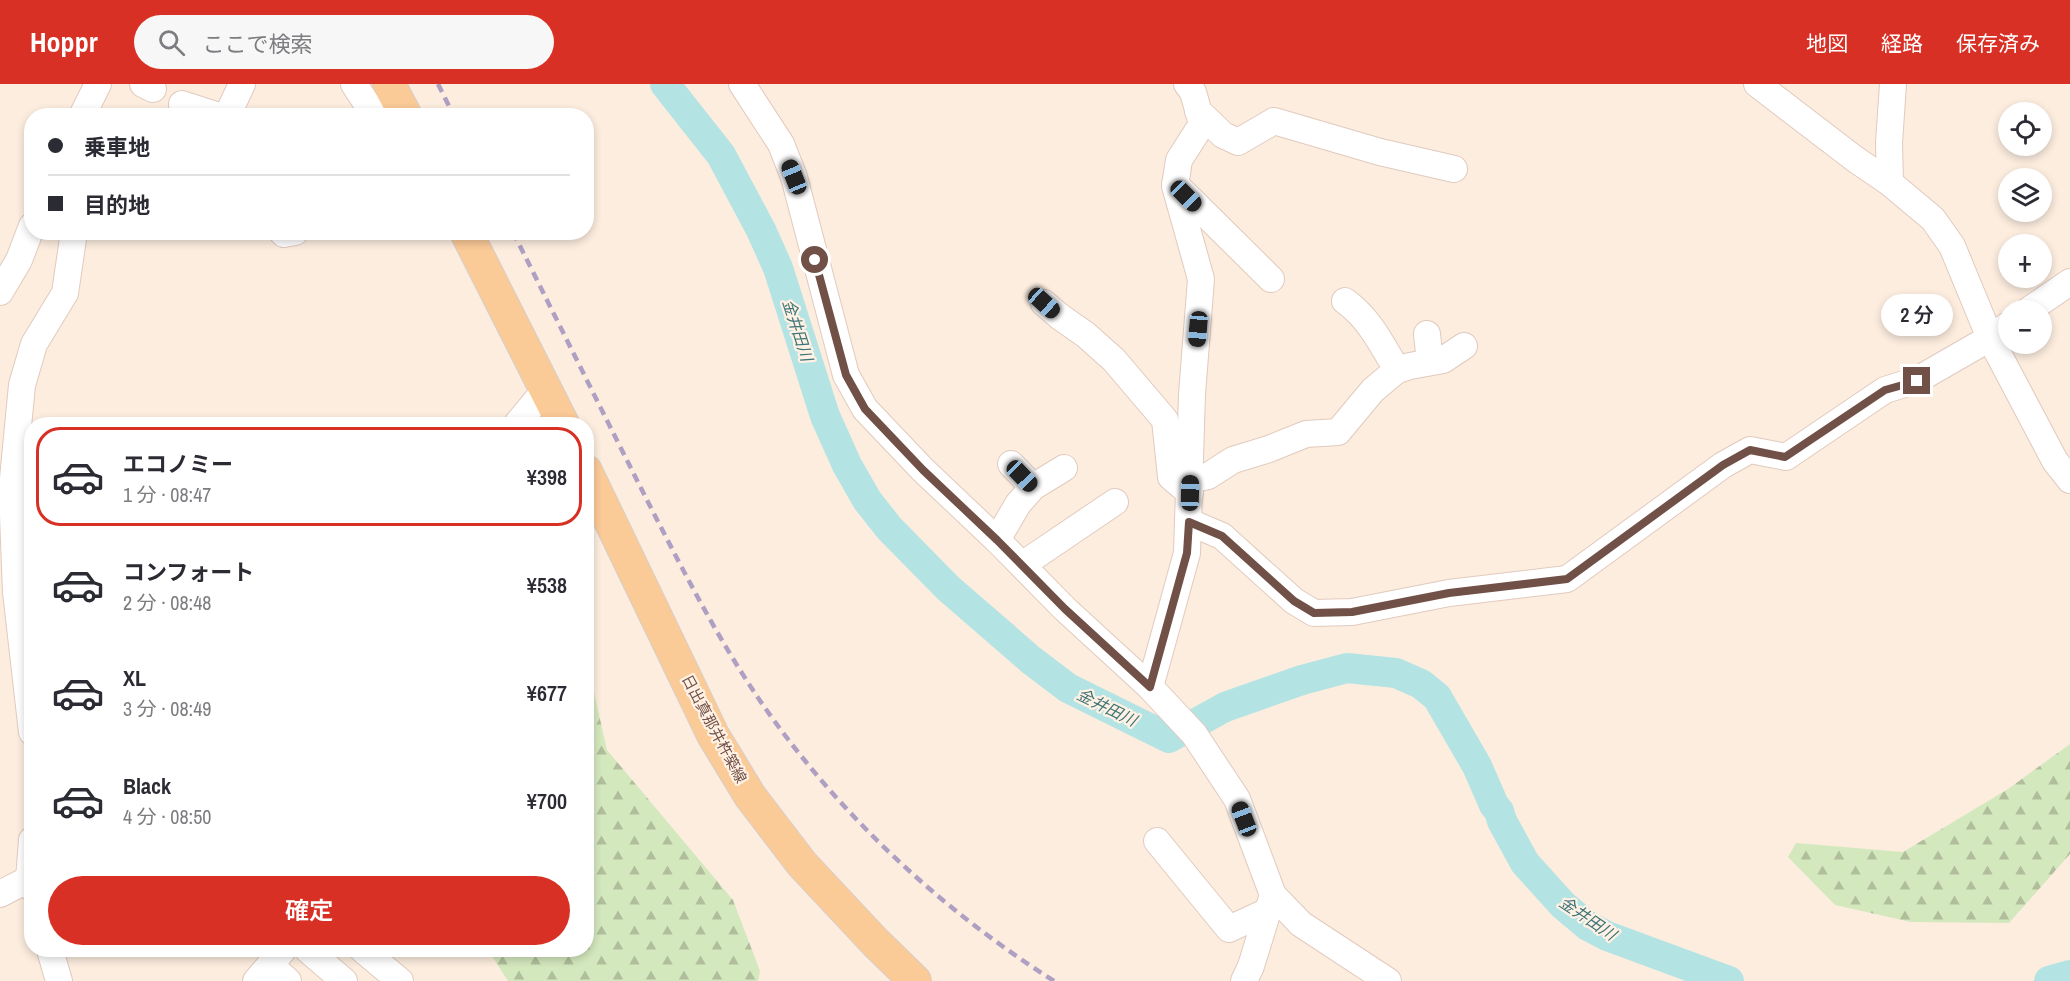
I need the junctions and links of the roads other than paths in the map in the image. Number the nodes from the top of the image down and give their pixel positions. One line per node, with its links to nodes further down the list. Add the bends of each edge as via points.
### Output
1 (98, 84): 10 (street)
2 (242, 84): 12 (street)
3 (354, 84): 9 (street)
4 (742, 84): 45 (street, via 781,144 794,177 846,375 855,392 865,409 901,447)
5 (1187, 84): 13 (street)
6 (1757, 84): 15 (street)
7 (1893, 84): 15 (street)
8 (182, 104): 11 (street)
9 (389, 107)
10 (86, 108)
11 (194, 108)
12 (231, 108)
13 (1198, 111): 14 (street, via 1223,135 1238,141 1274,121); 16 (street, via 1202,124 1179,160)
14 (1454, 169)
15 (1890, 183): 26 (street, via 1933,219)
16 (1175, 184): 20 (street); 40 (street, via 1201,279)
17 (27, 240): 22 (street)
18 (73, 240): 36 (street, via 65,293 34,344 22,385)
19 (470, 240): 33 (main road)
20 (1271, 279)
21 (2070, 282): 23 (street)
22 (0, 292)
23 (2044, 300)
24 (1345, 301): 32 (street, via 1370,324)
25 (1044, 303): 40 (street, via 1114,360 1165,420 1171,477)
26 (1998, 330)
27 (1998, 333): 44 (street, via 1917,381 1885,390 1785,457 1750,450 1723,465 1567,579 1449,593 1352,612 1314,613 1294,601 1222,536)
28 (1426, 334): 31 (street)
29 (1464, 346): 31 (street, via 1443,360)
30 (2010, 354): 39 (street)
31 (1430, 362): 32 (street)
32 (1397, 370): 40 (street, via 1373,390 1338,432 1306,434 1233,460)
33 (545, 390): 34 (street); 35 (main road)
34 (523, 417)
35 (559, 417)
36 (23, 457): 47 (street, via 12,489)
37 (1011, 464): 41 (street)
38 (1064, 468): 41 (street)
39 (2067, 471)
40 (1190, 486): 44 (street)
41 (1033, 487): 45 (street)
42 (594, 488): 62 (main road, 日出真那井杵築線, via 713,735 750,796 802,864)
43 (1114, 502): 46 (street)
44 (1189, 522): 49 (street, via 1187,553)
45 (997, 540): 46 (street)
46 (1022, 565): 49 (street)
47 (8, 597): 48 (street)
48 (24, 687)
49 (1156, 694): 53 (street, via 1194,734 1237,800)
50 (1156, 841): 53 (street, via 1229,929)
51 (24, 886): 52 (street)
52 (0, 894)
53 (1270, 903): 63 (street); 64 (street)
54 (52, 957): 58 (street)
55 (316, 957): 59 (street)
56 (367, 957): 60 (street)
57 (372, 957): 61 (street)
58 (59, 981)
59 (344, 981)
60 (355, 981)
61 (400, 981)
62 (915, 981)
63 (1244, 981)
64 (1388, 981)

